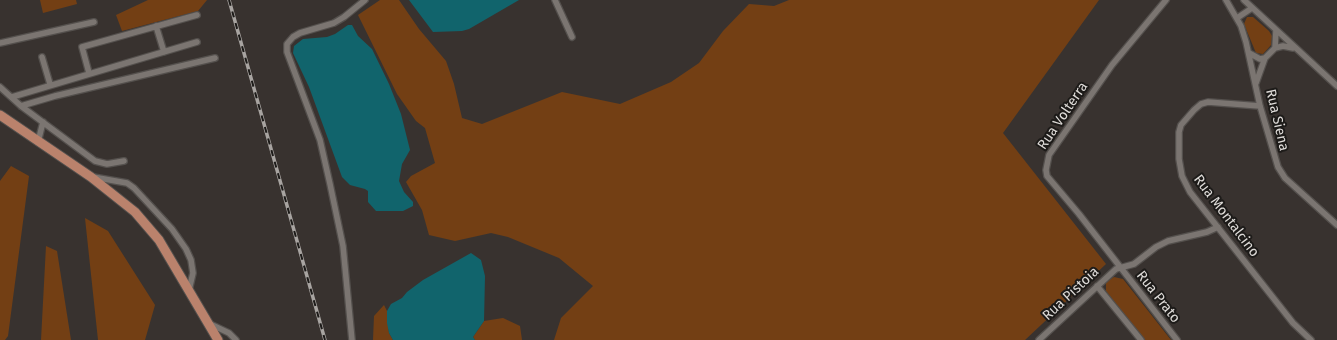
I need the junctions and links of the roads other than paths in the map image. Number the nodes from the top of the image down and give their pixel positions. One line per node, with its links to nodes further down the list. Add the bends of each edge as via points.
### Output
1 (365, 0): 43 (street, via 334,23 300,33 287,44 287,52 320,140 330,184 343,246)
2 (555, 0): 12 (street)
3 (1166, 0): 37 (street, Rua Volterra, via 1112,65 1049,155 1047,162 1047,176)
4 (1226, 0): 8 (street, Rua Siena)
5 (1244, 0): 6 (street)
6 (1252, 8): 8 (street); 11 (street)
7 (197, 15): 10 (street)
8 (1237, 18): 18 (street, Rua Siena)
9 (94, 22): 14 (street)
10 (156, 26): 17 (street); 22 (street, via 82,47)
11 (1276, 30): 15 (street); 16 (street)
12 (572, 37)
13 (197, 42): 17 (street)
14 (0, 43)
15 (1275, 48): 16 (street, via 1283,46); 21 (street)
16 (1296, 49): 25 (street)
17 (164, 52): 22 (street)
18 (1249, 53): 21 (street, via 1260,59); 23 (street, Rua Siena)
19 (42, 57): 24 (street)
20 (215, 58): 28 (street)
21 (1265, 58): 23 (street)
22 (89, 73): 24 (street)
23 (1256, 83): 29 (street, Rua Siena)
24 (50, 84): 27 (street)
25 (1337, 86)
26 (0, 87): 27 (street)
27 (12, 97): 28 (street)
28 (21, 106): 31 (street)
29 (1260, 106): 35 (street, Rua Siena, via 1278,168 1285,178); 36 (street, Rua Montalcino, via 1208,102 1201,104 1181,125 1179,159 1182,176 1190,192)
30 (0, 115): 32 (main road)
31 (43, 122): 32 (street); 33 (street, via 95,161 107,164)
32 (38, 142): 34 (main road)
33 (124, 161)
34 (91, 177): 39 (main road, via 126,204 152,230); 39 (street, via 127,183 172,229 191,260)
35 (1337, 225)
36 (1218, 227): 37 (street, Rua Pistoia, via 1168,241 1134,264); 47 (street, Rua Montalcino, via 1293,323)
37 (1121, 268): 38 (street, Rua Pistoia, via 1116,269); 46 (street, Rua Prato)
38 (1097, 286): 44 (street, Rua Pistoia); 45 (street)
39 (189, 290): 40 (main road)
40 (208, 323): 41 (main road); 42 (street, via 229,333)
41 (218, 340)
42 (236, 340)
43 (352, 340)
44 (1039, 340)
45 (1141, 340)
46 (1177, 340)
47 (1311, 340)

